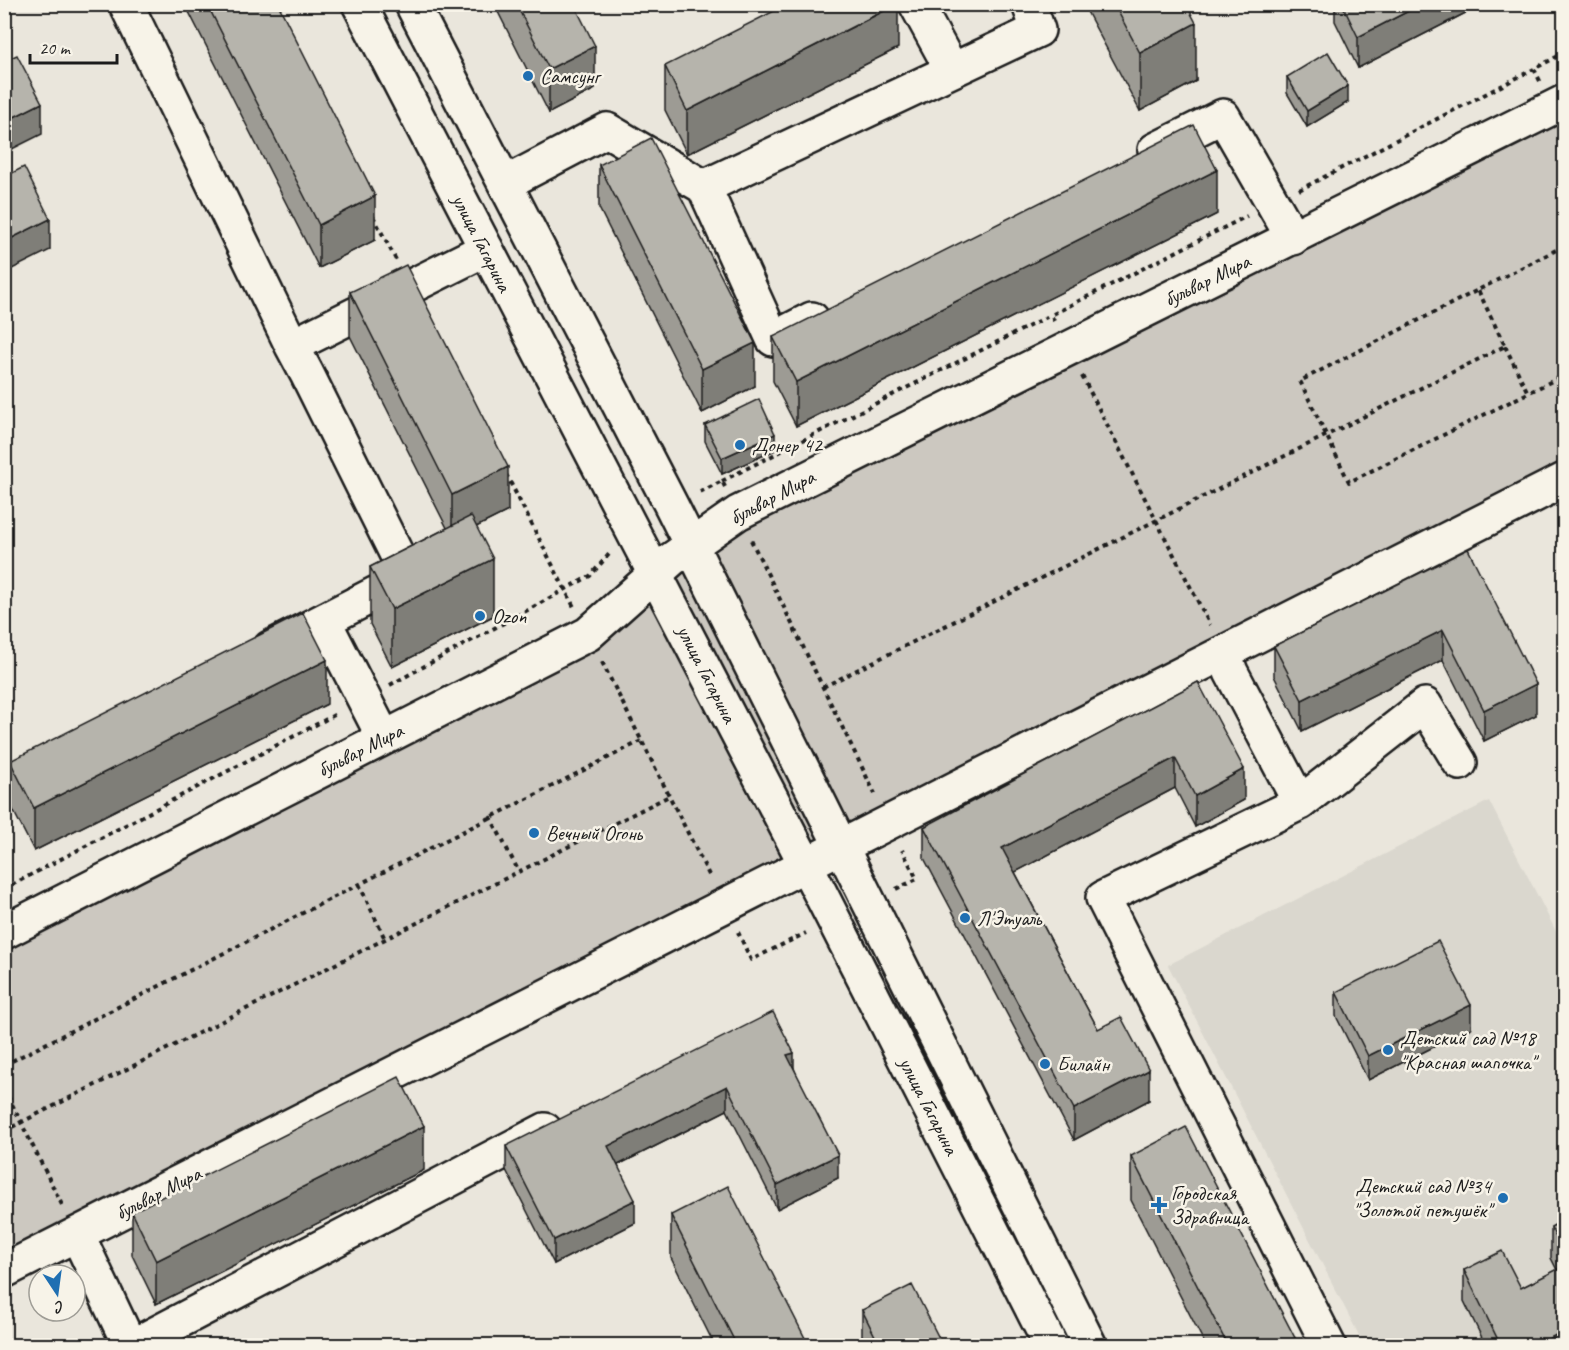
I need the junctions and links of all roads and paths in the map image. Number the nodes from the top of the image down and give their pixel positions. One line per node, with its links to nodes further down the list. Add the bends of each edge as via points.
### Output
1 (126, 4): 17 (street)
2 (359, 4): 13 (street, улица Гагарина)
3 (412, 4): 9 (street, улица Гагарина)
4 (916, 4): 6 (street)
5 (1029, 4): 6 (street, via 1038,30)
6 (952, 70): 10 (street)
7 (1564, 102): 11 (street, бульвар Мира)
8 (1127, 164): 11 (street, via 1223,116)
9 (507, 183): 10 (street, via 607,130); 26 (street, улица Гагарина)
10 (704, 187): 15 (street, via 773,339)
11 (1293, 238): 19 (street, бульвар Мира)
12 (1564, 246): 14 (path)
13 (486, 249): 17 (street); 27 (street, улица Гагарина)
14 (1478, 290): 18 (path); 22 (path, via 1300,381)
15 (837, 307)
16 (1050, 315): 24 (path)
17 (292, 346): 30 (street, via 408,577)
18 (1505, 346): 21 (path); 22 (path)
19 (1068, 349): 25 (path); 26 (street, бульвар Мира, via 738,513)
20 (1564, 375): 21 (path)
21 (1528, 393): 22 (path, via 1349,482)
22 (1327, 436): 25 (path)
23 (1564, 480): 32 (street, бульвар Мира)
24 (722, 481)
25 (1156, 522): 32 (path); 34 (path)
26 (690, 545): 27 (street, бульвар Мира); 41 (street, улица Гагарина)
27 (655, 574): 31 (street, бульвар Мира); 42 (street, улица Гагарина)
28 (590, 576): 29 (path)
29 (565, 589): 31 (path); 35 (path)
30 (324, 621): 33 (street); 35 (street)
31 (588, 634): 36 (street, бульвар Мира); 37 (path)
32 (1224, 653): 39 (street); 41 (street, бульвар Мира)
33 (239, 663)
34 (823, 687)
35 (364, 699): 36 (street); 45 (path)
36 (384, 738): 46 (street, бульвар Мира)
37 (641, 741): 40 (path); 43 (path, via 669,796)
38 (1460, 763): 39 (street, via 1425,705)
39 (1300, 803): 58 (street, via 1103,898)
40 (490, 816): 43 (path); 44 (path)
41 (842, 846): 42 (street, бульвар Мира); 57 (street, улица Гагарина)
42 (806, 864): 53 (street, бульвар Мира); 56 (street, улица Гагарина)
43 (519, 872): 47 (path)
44 (359, 884): 47 (path); 48 (path)
45 (4, 889)
46 (4, 932)
47 (385, 939): 51 (path)
48 (4, 1065)
49 (4, 1089): 51 (path)
50 (570, 1117): 55 (street)
51 (21, 1123): 52 (path); 53 (path)
52 (4, 1131)
53 (77, 1234): 54 (street, бульвар Мира); 55 (street)
54 (4, 1271)
55 (131, 1346)
56 (1051, 1346)
57 (1090, 1346)
58 (1329, 1346)

